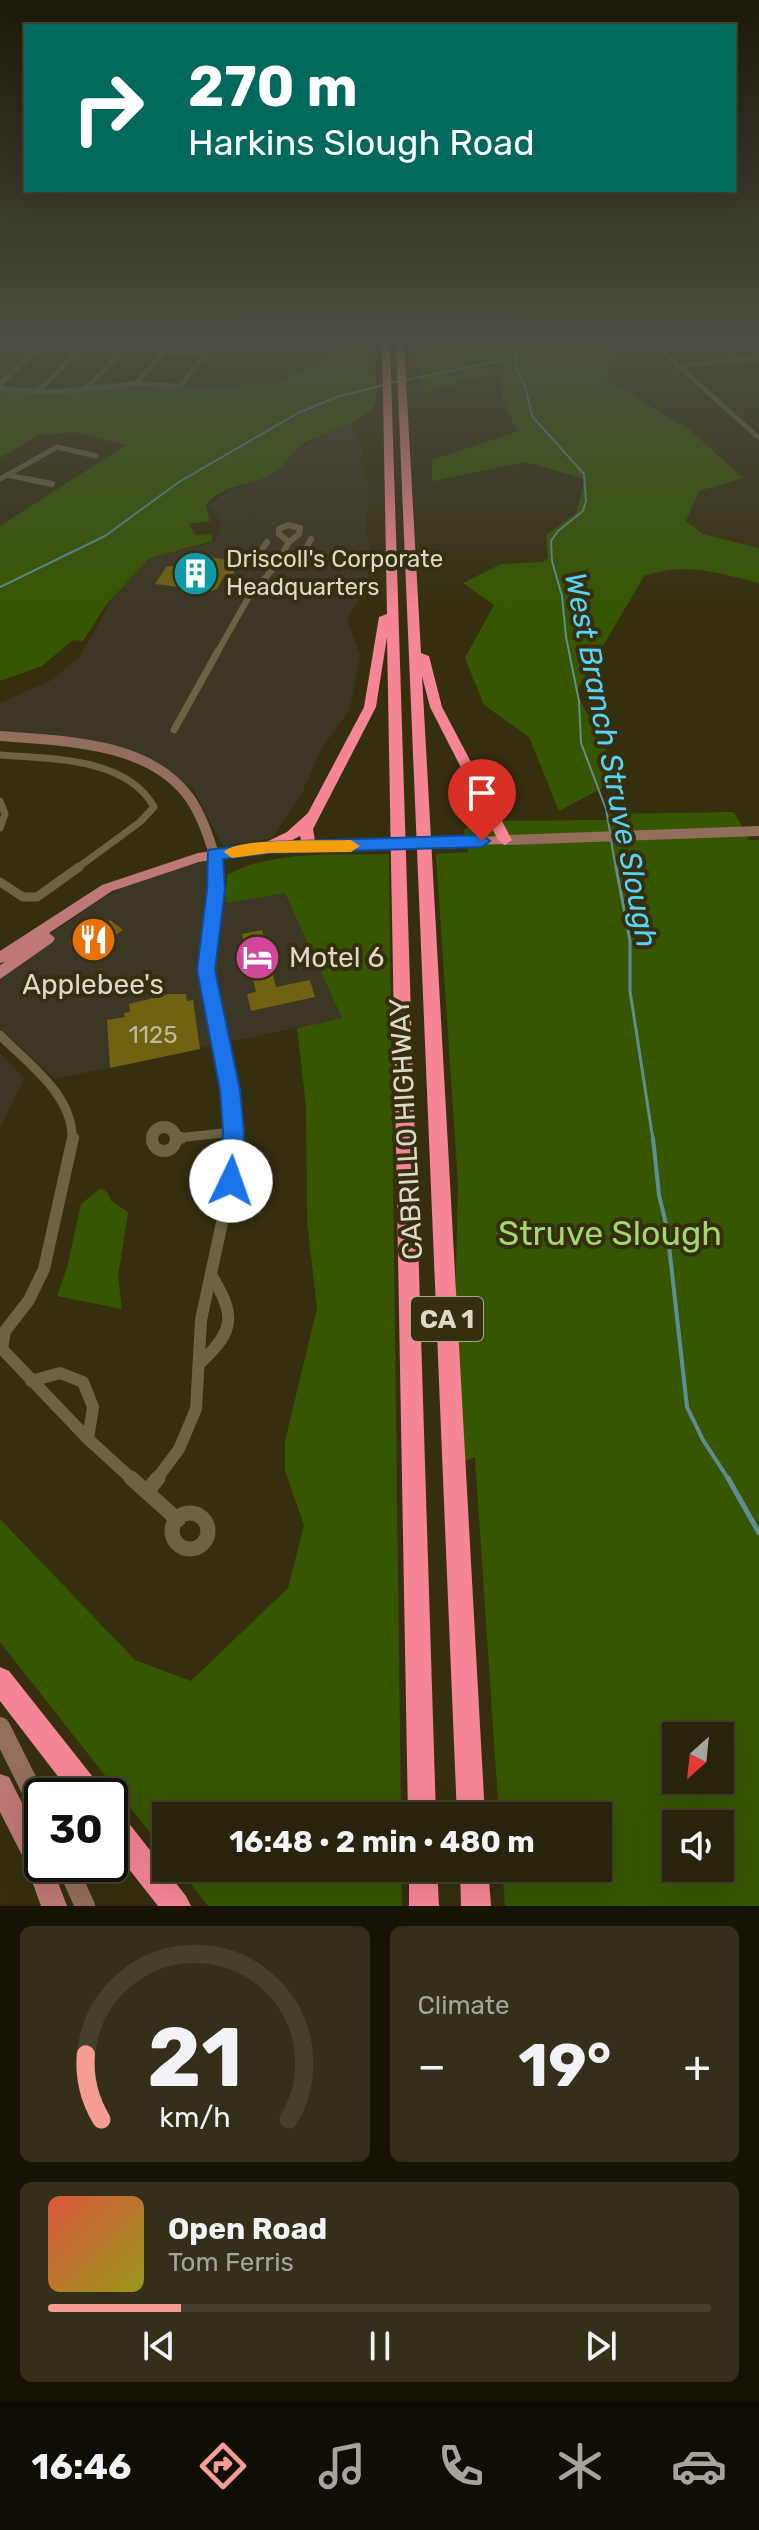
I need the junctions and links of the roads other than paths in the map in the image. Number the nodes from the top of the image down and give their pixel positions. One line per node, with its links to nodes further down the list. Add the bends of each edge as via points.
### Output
1 (388, 432): 12 (highway, CABRILLO HIGHWAY / CA 1)
2 (405, 432): 13 (highway, CABRILLO HIGHWAY / CA 1)
3 (96, 456): 4 (street, via 57,447)
4 (7, 475): 5 (street); 6 (street)
5 (0, 479)
6 (52, 484)
7 (311, 539): 10 (street)
8 (267, 542): 11 (street)
9 (289, 542): 14 (street, via 247,600)
10 (307, 547)
11 (261, 551)
12 (392, 581): 17 (highway, via 372,701); 44 (highway, CABRILLO HIGHWAY / CA 1)
13 (412, 595): 21 (highway, via 434,701); 45 (highway, CABRILLO HIGHWAY / CA 1)
14 (174, 730)
15 (0, 736): 24 (street, via 99,746 136,757 183,789)
16 (0, 755): 25 (street, via 74,761 108,770 144,791 154,807 39,896 23,897)
17 (340, 763): 22 (highway, via 302,826); 23 (highway, via 306,829)
18 (0, 801): 19 (street, via 5,814)
19 (0, 828)
20 (759, 831): 21 (street)
21 (505, 840): 23 (main road)
22 (269, 847): 23 (main road); 24 (main road)
23 (309, 847)
24 (214, 854): 26 (main road); 30 (street, via 216,889 206,970)
25 (0, 882)
26 (118, 886): 27 (main road, via 107,888); 28 (main road, via 115,894)
27 (0, 958)
28 (0, 973)
29 (0, 1035): 33 (street, via 58,1094 73,1136 44,1269)
30 (233, 1132): 31 (street); 32 (street, via 228,1201)
31 (177, 1138)
32 (211, 1275): 34 (street, via 201,1320); 34 (street, via 229,1304 231,1319 225,1338)
33 (1, 1339): 35 (street, via 5,1354)
34 (201, 1362): 37 (street, via 192,1424)
35 (31, 1381): 36 (street); 36 (street, via 60,1373 83,1382 93,1407)
36 (88, 1439): 37 (street)
37 (147, 1492): 38 (street)
38 (178, 1520)
39 (0, 1680): 42 (highway)
40 (0, 1727): 41 (street)
41 (26, 1778)
42 (76, 1778)
43 (0, 1786): 46 (main road)
44 (422, 1802)
45 (470, 1802)
46 (24, 1833)
47 (128, 1845): 56 (highway)
48 (41, 1882): 53 (street)
49 (45, 1882): 54 (main road)
50 (74, 1882): 55 (street)
51 (423, 1882): 57 (highway)
52 (475, 1882): 58 (highway)
53 (46, 1906)
54 (54, 1906)
55 (85, 1906)
56 (176, 1906)
57 (424, 1906)
58 (476, 1906)

